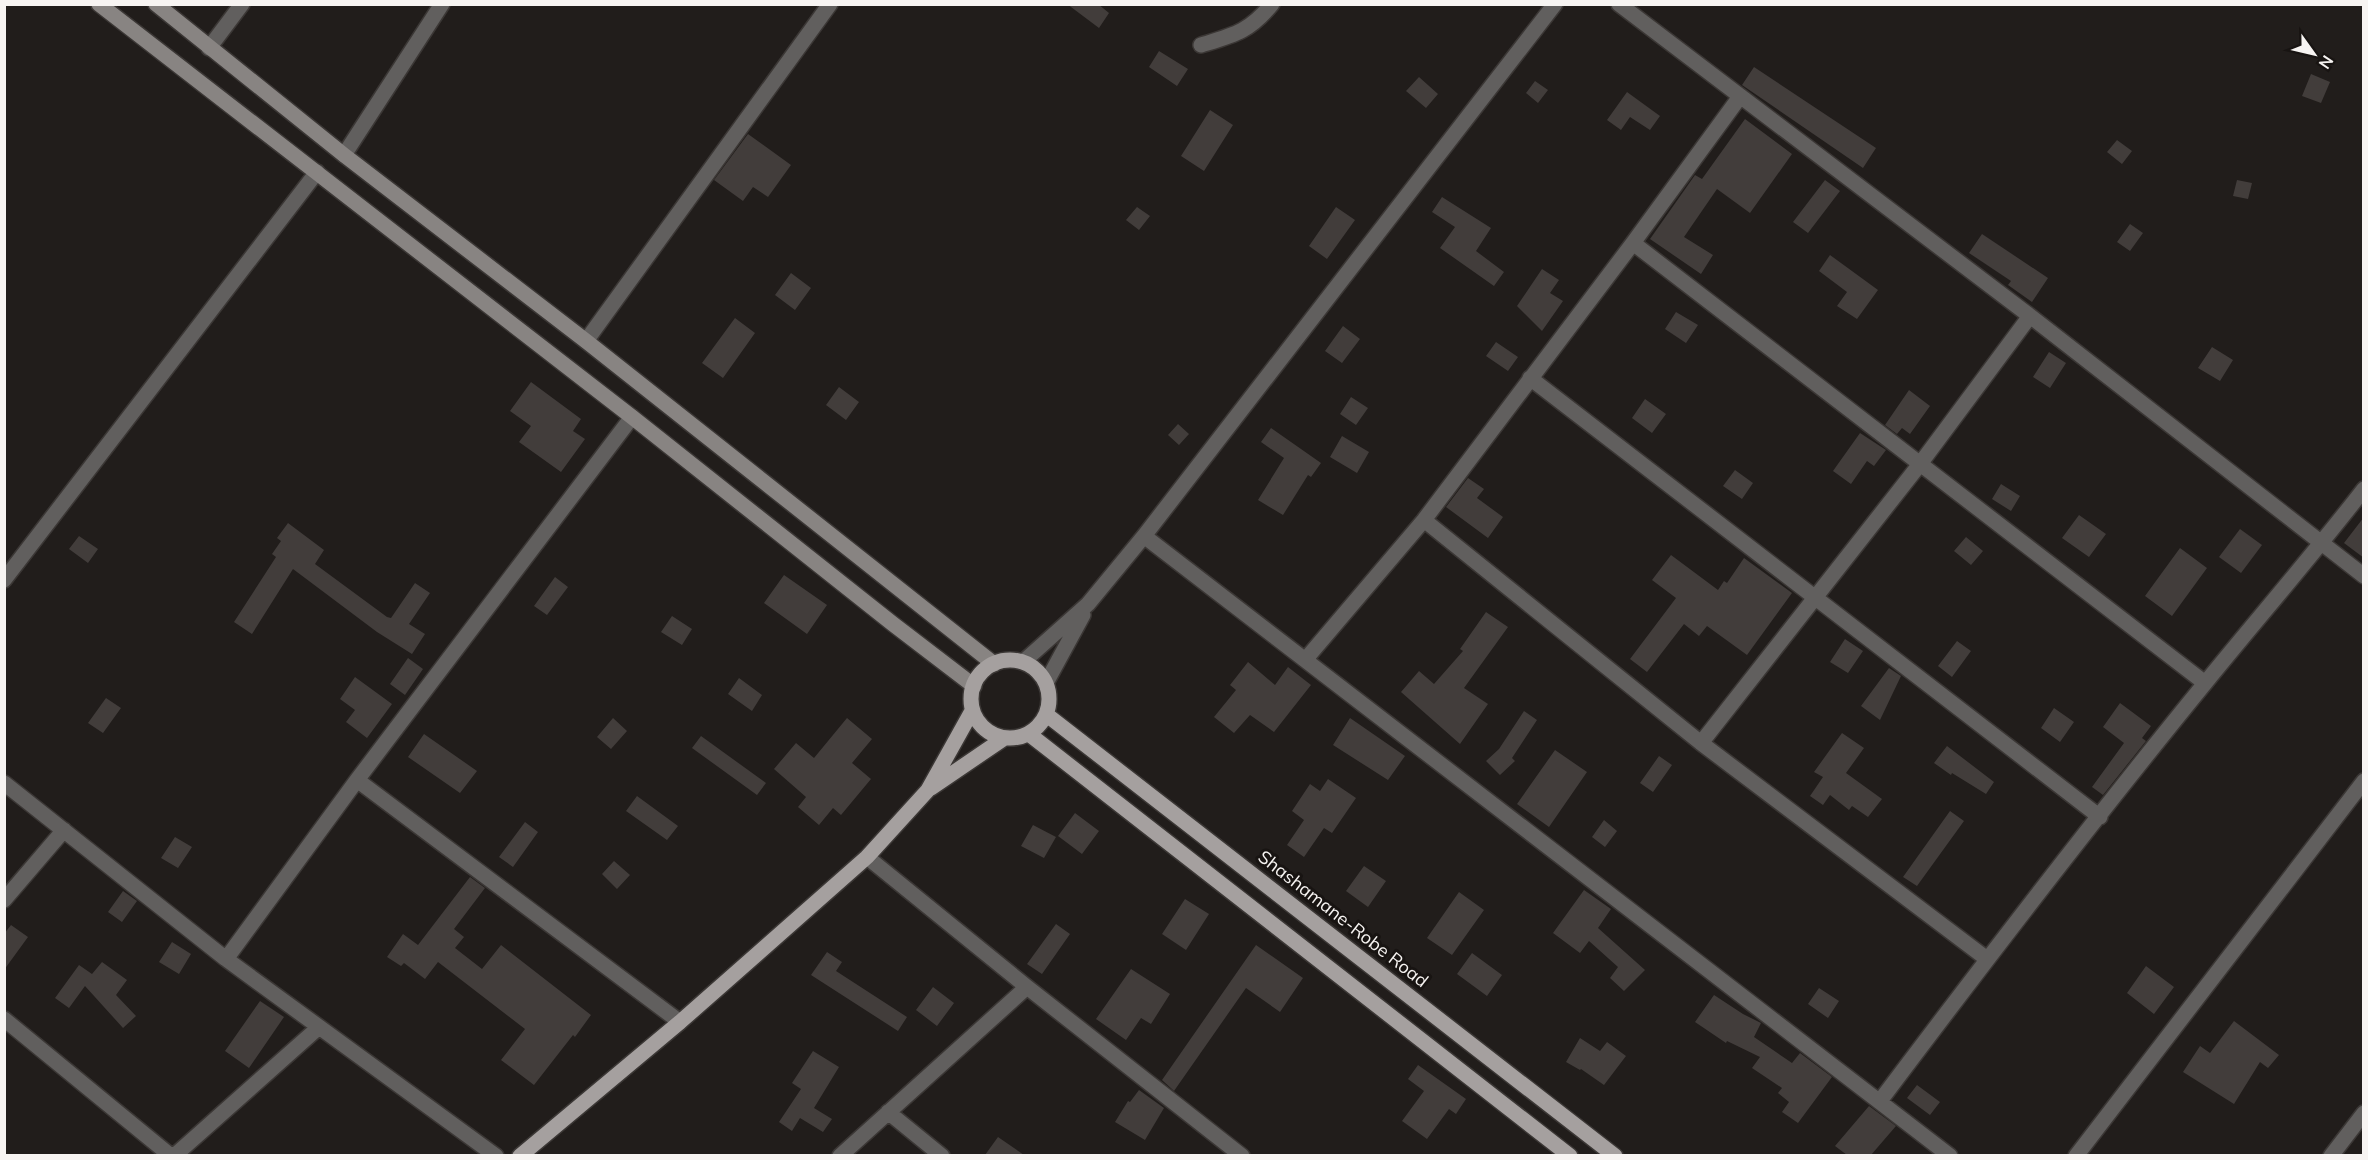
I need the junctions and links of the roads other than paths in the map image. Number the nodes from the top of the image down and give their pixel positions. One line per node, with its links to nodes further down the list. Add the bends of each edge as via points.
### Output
1 (99, 4): 13 (main road)
2 (156, 4): 10 (main road)
3 (242, 4): 10 (street)
4 (442, 4): 12 (street)
5 (830, 4): 16 (street)
6 (1272, 4): 9 (street, via 1245,31)
7 (1555, 4): 22 (street)
8 (1619, 4): 11 (street)
9 (1201, 45)
10 (209, 48): 12 (main road)
11 (1739, 98): 14 (street); 15 (street)
12 (344, 155): 16 (main road)
13 (316, 172): 18 (main road); 25 (street)
14 (1633, 243): 17 (street); 19 (street)
15 (2030, 316): 19 (street); 23 (street)
16 (586, 341): 30 (main road)
17 (1530, 378): 21 (street); 26 (street)
18 (632, 417): 33 (main road); 39 (street)
19 (1920, 464): 26 (street); 32 (street)
20 (2364, 489): 23 (street)
21 (1424, 520): 28 (street); 38 (street)
22 (1144, 536): 27 (street); 28 (street)
23 (2321, 544): 24 (street); 32 (street)
24 (2364, 576)
25 (4, 580)
26 (1814, 597): 38 (street); 43 (street)
27 (1088, 604): 29 (street); 31 (street)
28 (1305, 660): 53 (street)
29 (1023, 662): 30 (main road, via 1008,660); 31 (main road)
30 (994, 664): 33 (main road, via 978,677)
31 (1047, 683): 35 (main road)
32 (2205, 683): 43 (street)
33 (974, 686): 34 (main road)
34 (972, 711): 37 (main road, via 981,726); 42 (main road)
35 (1047, 715): 36 (main road); 63 (main road, Shashamane-Robe Road)
36 (1029, 734): 37 (main road); 62 (main road)
37 (1004, 739): 42 (main road)
38 (1701, 743): 48 (street)
39 (357, 780): 47 (street); 51 (street)
40 (2364, 781): 65 (street)
41 (4, 783): 44 (street)
42 (928, 790): 45 (main road)
43 (2100, 817): 48 (street)
44 (64, 830): 46 (street); 47 (street)
45 (867, 857): 49 (street); 51 (main road)
46 (4, 900)
47 (226, 959): 52 (street)
48 (1987, 959): 53 (street)
49 (1027, 987): 54 (street); 61 (street)
50 (4, 1019): 56 (street)
51 (680, 1022): 58 (main road)
52 (318, 1028): 56 (street); 57 (street)
53 (1880, 1101): 64 (street)
54 (888, 1112): 59 (street); 60 (street)
55 (2364, 1113): 66 (street)
56 (172, 1155)
57 (496, 1155)
58 (519, 1155)
59 (840, 1155)
60 (942, 1155)
61 (1242, 1155)
62 (1570, 1155)
63 (1614, 1155)
64 (1950, 1155)
65 (2076, 1155)
66 (2331, 1155)

